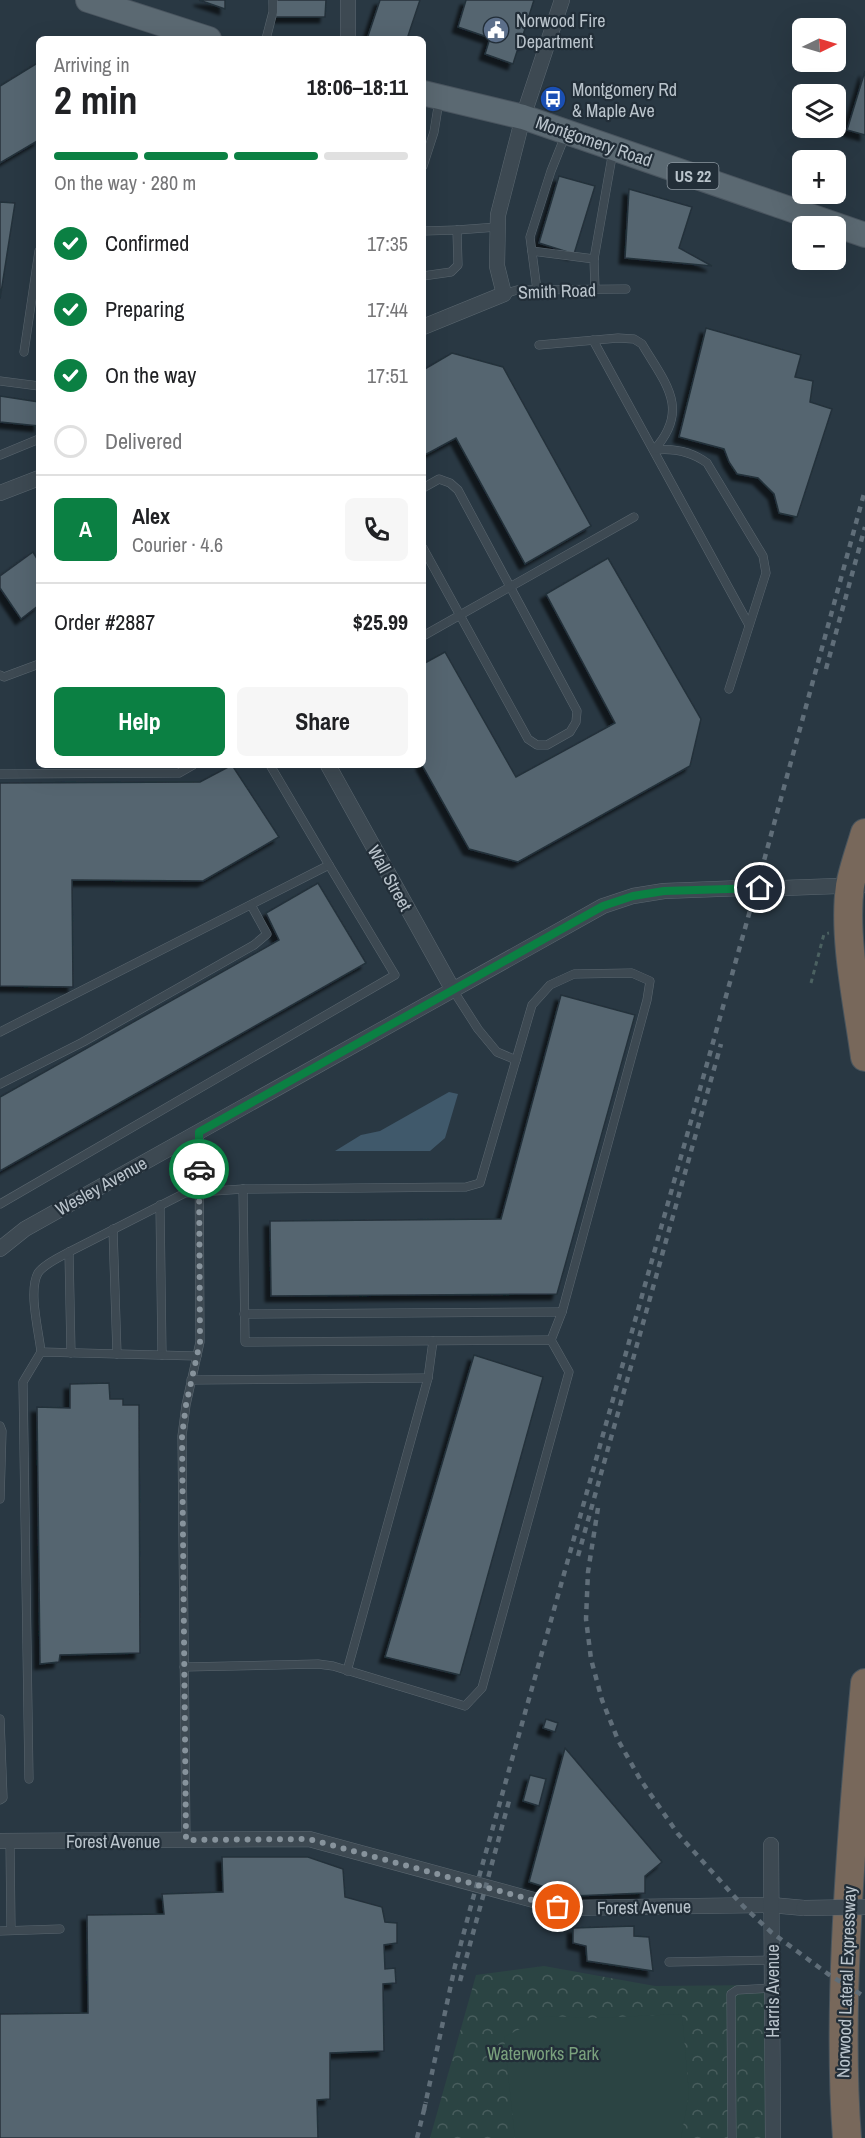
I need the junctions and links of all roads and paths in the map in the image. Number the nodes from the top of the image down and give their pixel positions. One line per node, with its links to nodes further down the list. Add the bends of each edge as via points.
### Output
1 (88, 0): 5 (main road)
2 (273, 0): 6 (lane)
3 (348, 0): 7 (street)
4 (562, 0): 9 (street)
5 (199, 36)
6 (267, 36)
7 (348, 36)
8 (431, 95): 9 (main road, Montgomery Road / US 22); 12 (lane, via 434,132)
9 (523, 117): 10 (main road, Montgomery Road / US 22); 13 (street)
10 (567, 132): 11 (main road, Montgomery Road / US 22); 17 (lane, via 530,237)
11 (613, 148): 16 (main road, Montgomery Road / US 22); 18 (lane)
12 (426, 157)
13 (497, 228): 14 (lane); 24 (street, via 497,266)
14 (457, 230): 15 (lane); 19 (lane, via 458,265 451,272)
15 (426, 231)
16 (865, 235)
17 (532, 251): 18 (lane); 23 (lane)
18 (594, 259): 21 (lane)
19 (426, 276)
20 (36, 287): 28 (lane)
21 (595, 289): 22 (lane, Smith Road); 23 (lane, Smith Road)
22 (626, 289)
23 (537, 290): 24 (lane, Smith Road)
24 (504, 294): 25 (street, Smith Road)
25 (426, 326)
26 (593, 340): 27 (lane); 32 (lane); 32 (lane, via 634,339 642,344 670,394 670,423)
27 (539, 345)
28 (24, 352)
29 (0, 381): 30 (lane)
30 (36, 386)
31 (36, 441): 33 (lane)
32 (654, 450): 41 (lane); 41 (lane, via 669,448 693,454 707,463 763,556 766,573)
33 (0, 455)
34 (36, 479): 36 (street)
35 (426, 486): 39 (lane, via 439,479 458,490)
36 (0, 493)
37 (634, 517): 39 (lane)
38 (426, 553): 40 (lane)
39 (511, 587): 40 (lane); 40 (lane, via 577,711 570,732 547,745 537,745 528,739)
40 (461, 615): 42 (lane)
41 (750, 625): 45 (lane)
42 (426, 634)
43 (36, 665): 44 (lane)
44 (0, 675)
45 (729, 689)
46 (187, 768): 49 (lane, via 179,772)
47 (272, 768): 51 (lane)
48 (330, 768): 56 (street, Wall Street)
49 (0, 774)
50 (865, 833): 52 (highway)
51 (329, 865): 53 (lane); 64 (lane, via 395,975)
52 (858, 886): 56 (street, Wesley Avenue, bridge, via 664,891 633,896 603,906); 58 (highway, via 849,924)
53 (251, 905): 57 (lane); 60 (lane, via 267,934 254,945 83,1042)
54 (837, 931): 55 (path, via 824,934)
55 (811, 983)
56 (453, 990): 59 (lane, via 497,1052); 61 (street, Wesley Avenue)
57 (0, 1032)
58 (865, 1057)
59 (516, 1060): 62 (lane, via 480,1183 466,1187); 69 (lane, via 532,1005 550,985 574,974 632,973 650,981)
60 (0, 1084)
61 (199, 1132): 63 (lane); 67 (street, Wesley Avenue, via 25,1229)
62 (243, 1189): 63 (lane); 70 (lane)
63 (199, 1192): 65 (lane, via 185,1193); 77 (lane)
64 (0, 1204)
65 (160, 1205): 66 (lane); 76 (lane)
66 (113, 1229): 68 (lane); 75 (lane)
67 (0, 1249)
68 (69, 1252): 73 (lane, via 39,1272 34,1290); 74 (lane)
69 (562, 1312): 70 (lane); 71 (lane)
70 (244, 1314): 72 (lane, via 245,1342)
71 (551, 1340): 72 (lane); 83 (lane, via 569,1372 482,1688 465,1706)
72 (433, 1341): 78 (lane)
73 (41, 1352): 74 (lane); 86 (lane, via 23,1382)
74 (71, 1353): 75 (lane)
75 (117, 1354): 76 (lane)
76 (162, 1355): 77 (lane)
77 (197, 1356): 79 (lane)
78 (428, 1378): 79 (lane); 83 (lane)
79 (191, 1380): 82 (lane, via 182,1436)
80 (0, 1426): 81 (lane)
81 (0, 1499)
82 (184, 1667): 83 (lane, via 318,1664); 88 (lane)
83 (347, 1671)
84 (865, 1683): 101 (highway, Norwood Lateral Expressway, via 851,1835 844,2000)
85 (0, 1719): 87 (lane)
86 (29, 1779)
87 (0, 1800)
88 (186, 1840): 89 (street, Forest Avenue); 91 (street, Forest Avenue, via 309,1839 563,1908)
89 (5, 1841): 95 (lane)
90 (771, 1845): 91 (street, Harris Avenue)
91 (771, 1905): 92 (street, Forest Avenue, bridge); 96 (street, Harris Avenue)
92 (865, 1907)
93 (60, 1929): 95 (lane)
94 (0, 1930): 95 (lane)
95 (11, 1930)
96 (771, 1960): 97 (lane); 98 (street, Harris Avenue)
97 (669, 1962)
98 (772, 1988): 99 (lane, via 737,1990 731,1994); 100 (street, Harris Avenue)
99 (732, 2138)
100 (773, 2138)
101 (847, 2138)

